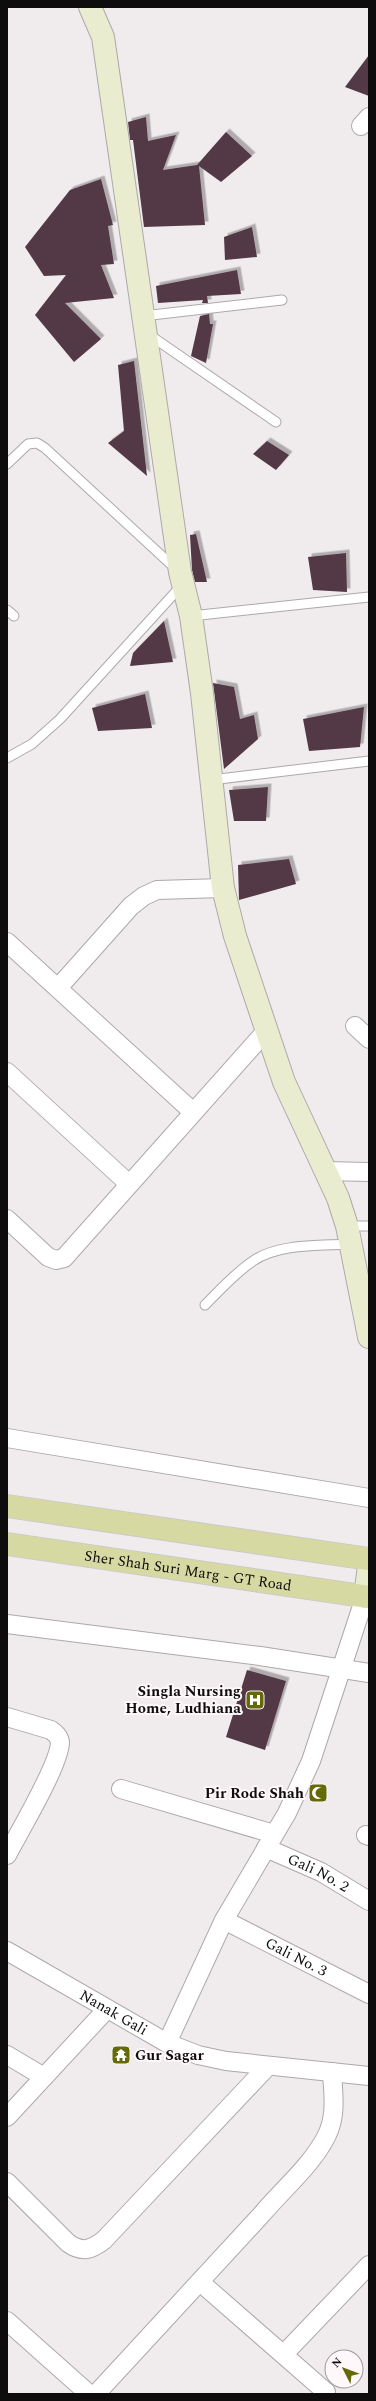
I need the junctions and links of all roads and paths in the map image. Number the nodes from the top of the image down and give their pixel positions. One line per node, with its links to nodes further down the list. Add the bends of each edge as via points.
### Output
1 (90, 7): 3 (street, via 103,37)
2 (282, 300): 3 (lane)
3 (144, 324): 4 (lane); 6 (street)
4 (276, 422)
5 (7, 464): 6 (lane, via 20,449 36,443 51,454)
6 (181, 578): 8 (street); 9 (lane, via 60,719 32,744)
7 (369, 597): 8 (lane)
8 (191, 616): 11 (street)
9 (7, 758)
10 (369, 761): 11 (lane)
11 (211, 780): 12 (street)
12 (224, 888): 14 (street, via 157,890 144,896 130,906); 16 (street, via 235,936)
13 (7, 942): 14 (street)
14 (58, 988): 19 (street)
15 (355, 1026): 17 (street)
16 (266, 1030): 19 (street); 20 (street, via 284,1082)
17 (369, 1039)
18 (7, 1072): 22 (street)
19 (193, 1112): 22 (street)
20 (326, 1171): 21 (street); 25 (street)
21 (369, 1172)
22 (129, 1184): 23 (street, via 64,1258 56,1260 48,1257)
23 (7, 1220)
24 (369, 1226): 25 (lane)
25 (348, 1235): 26 (lane, via 277,1251 254,1260); 27 (street)
26 (205, 1305)
27 (369, 1337)
28 (7, 1438): 29 (street)
29 (369, 1498)
30 (7, 1506): 32 (main road)
31 (7, 1544): 34 (main road, Sher Shah Suri Marg - GT Road)
32 (369, 1559)
33 (369, 1566): 34 (street)
34 (367, 1597): 36 (street)
35 (7, 1624): 36 (street)
36 (340, 1668): 37 (street); 40 (street, via 310,1761 287,1813)
37 (369, 1673)
38 (7, 1718): 41 (street, via 51,1730 60,1740 52,1769)
39 (121, 1789): 40 (street, Gali No. 2)
40 (270, 1841): 42 (street, Gali No. 2); 43 (street)
41 (7, 1855)
42 (369, 1901)
43 (224, 1920): 45 (street, Gali No. 3, via 288,1955); 47 (street)
44 (7, 1951): 46 (street, Nanak Gali)
45 (369, 1994)
46 (107, 2009): 47 (street, Nanak Gali); 51 (street)
47 (167, 2043): 49 (street, Nanak Gali, via 198,2055)
48 (7, 2055): 51 (street)
49 (268, 2066): 50 (street, Nanak Gali); 54 (street, via 104,2240 90,2249 76,2249 68,2243)
50 (332, 2072): 52 (street, Nanak Gali); 56 (street, via 334,2109 322,2142 308,2162)
51 (44, 2076): 53 (street)
52 (369, 2076)
53 (7, 2117)
54 (7, 2182)
55 (368, 2270): 58 (street)
56 (200, 2282): 58 (street); 61 (street)
57 (7, 2321): 60 (street)
58 (284, 2354): 59 (street)
59 (326, 2392)
60 (89, 2394)
61 (96, 2394)

